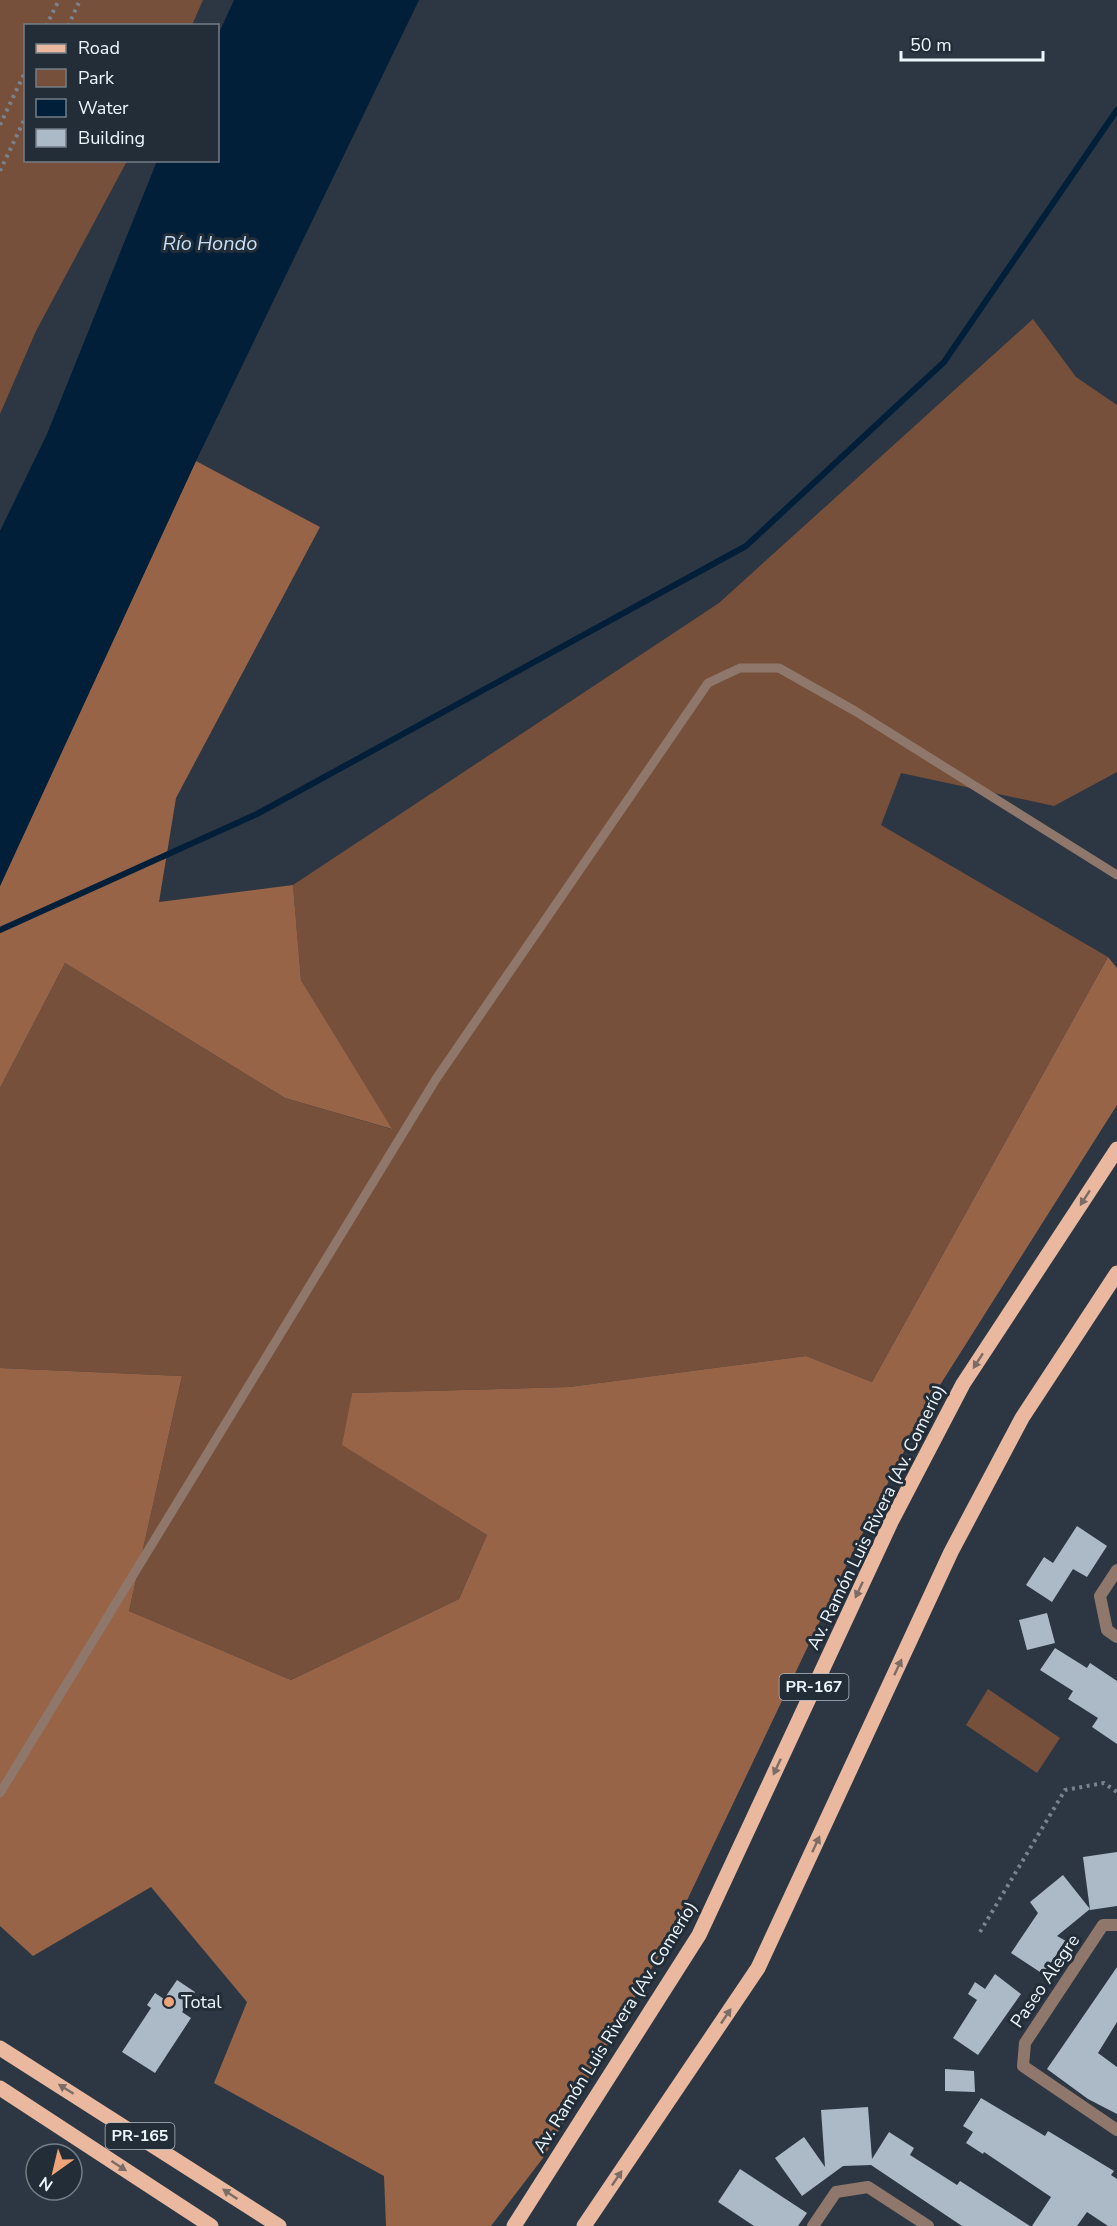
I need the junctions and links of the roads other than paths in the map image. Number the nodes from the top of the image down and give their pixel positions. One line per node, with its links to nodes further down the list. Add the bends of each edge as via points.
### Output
1 (1117, 875): 6 (lane, via 855,711 779,668 740,668 708,683 436,1079)
2 (1117, 1149): 13 (main road, Av. Ramón Luis Rivera (Av. Comerío) / PR-167, one-way to 13, via 963,1384 891,1522 699,1935)
3 (1117, 1273): 14 (main road, one-way to 3, via 758,1968 951,1552 1022,1418)
4 (1117, 1570): 5 (street, via 1100,1596 1107,1630)
5 (1117, 1636)
6 (0, 1793)
7 (1117, 1924): 10 (street, Paseo Alegre, via 1103,1926 1025,2043 1023,2066)
8 (0, 2048): 12 (main road, PR-165, one-way to 8)
9 (0, 2088): 11 (main road, PR-165, one-way to 11)
10 (1117, 2130)
11 (211, 2226)
12 (279, 2226)
13 (513, 2226)
14 (584, 2226)
15 (813, 2226): 16 (street, via 836,2192 868,2187)
16 (928, 2226)

